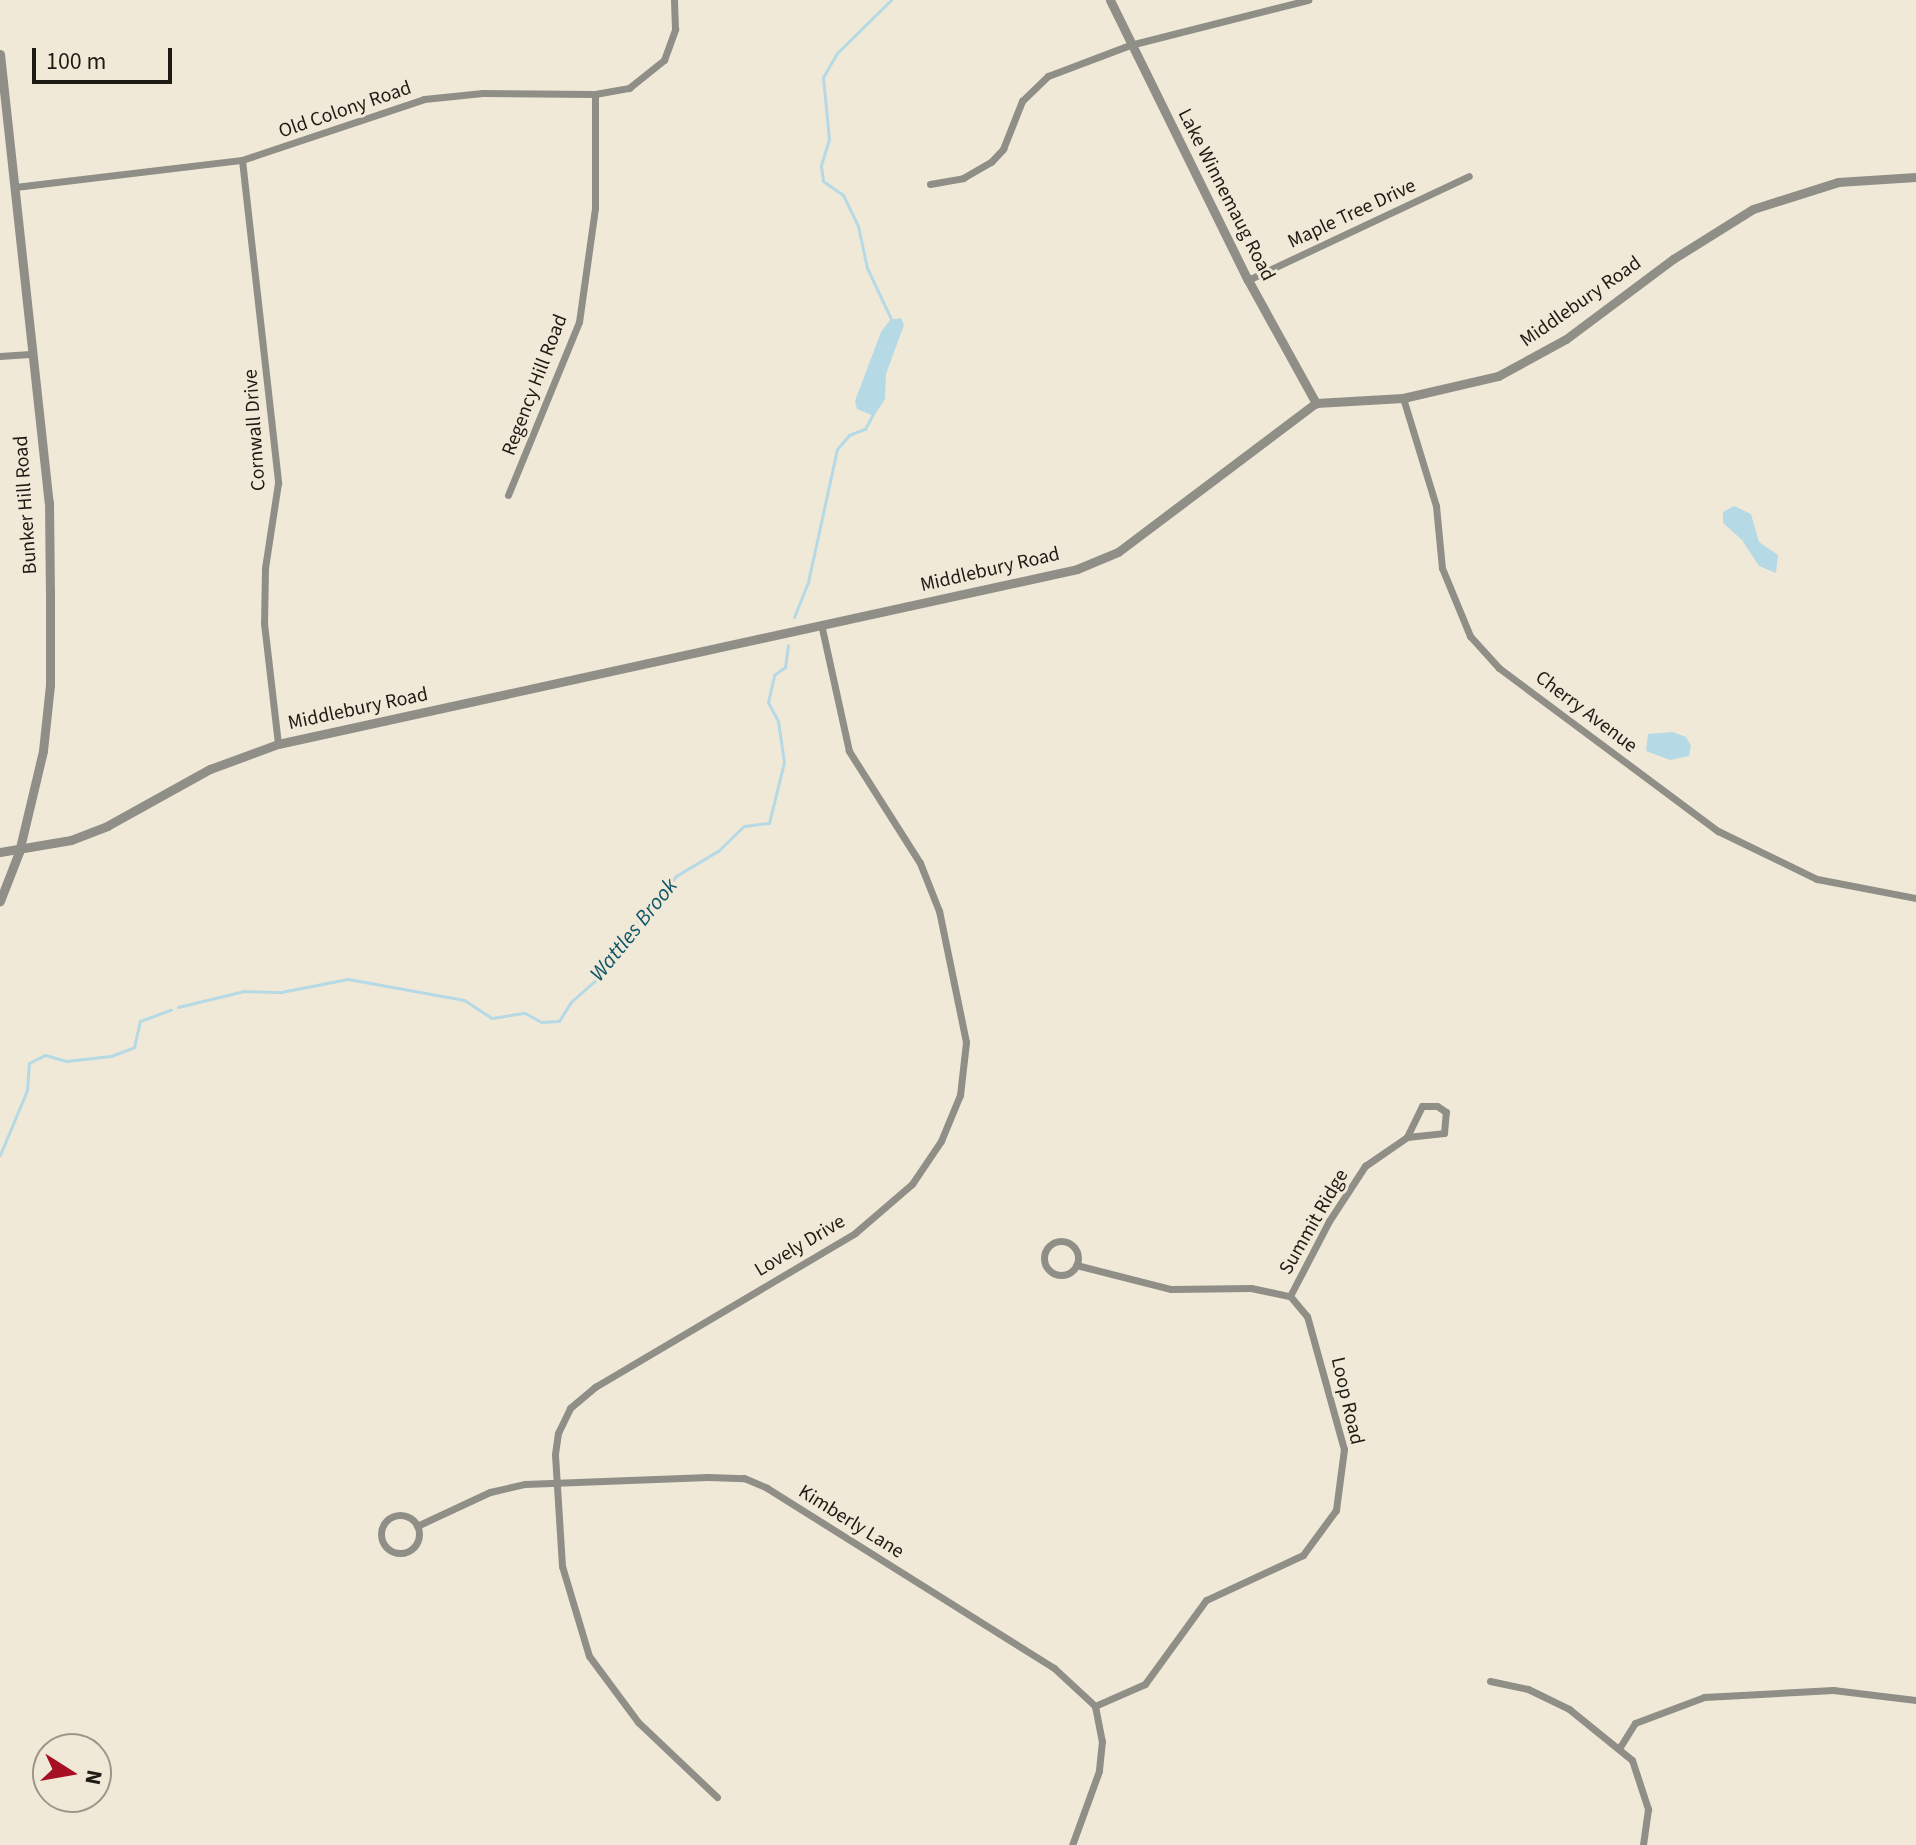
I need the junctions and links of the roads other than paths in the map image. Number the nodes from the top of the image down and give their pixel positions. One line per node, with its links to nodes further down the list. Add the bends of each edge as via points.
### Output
1 (674, 0): 6 (street, Old Colony Road, via 675,29 664,60 629,88)
2 (1110, 0): 4 (street, Lake Winnemaug Road)
3 (1308, 0): 4 (street)
4 (1130, 45): 10 (street, via 1035,83 991,162 963,178); 12 (street, Lake Winnemaug Road)
5 (0, 54): 11 (street, Bunker Hill Road)
6 (595, 94): 7 (street, Old Colony Road, via 483,93 424,99); 17 (street, Regency Hill Road, via 595,208 579,322)
7 (242, 160): 11 (street, Old Colony Road); 19 (street, Cornwall Drive, via 278,483 265,568 264,623)
8 (1469, 176): 12 (street, Maple Tree Drive)
9 (1916, 177): 15 (street, Middlebury Road, via 1838,182 1753,209 1529,361 1498,376)
10 (930, 184)
11 (15, 187): 13 (street, Bunker Hill Road)
12 (1248, 280): 16 (street, Lake Winnemaug Road)
13 (30, 354): 14 (street); 21 (street, Bunker Hill Road, via 49,502 50,685 43,751)
14 (0, 356)
15 (1403, 398): 16 (street, Middlebury Road); 22 (street, Cherry Avenue, via 1436,506 1442,568 1470,636 1499,668 1718,831 1817,879)
16 (1316, 403): 18 (street, Middlebury Road, via 1118,552 1077,569)
17 (508, 495)
18 (822, 628): 19 (street, Middlebury Road); 27 (street, Lovely Drive, via 849,751 920,863 939,911 966,1042 960,1095 941,1141 912,1184 855,1233 595,1387 570,1408 558,1433)
19 (278, 744): 21 (street, Middlebury Road, via 210,769 107,826)
20 (0, 852): 21 (street, Middlebury Road)
21 (19, 852): 23 (street, Bunker Hill Road)
22 (1916, 898)
23 (0, 901)
24 (1407, 1137): 24 (street, Summit Ridge, via 1444,1133 1446,1112 1422,1106); 26 (street, Summit Ridge, via 1365,1166)
25 (1076, 1265): 25 (street, via 1076,1249 1067,1242 1057,1241 1044,1252 1044,1263 1057,1275); 26 (street, via 1171,1289 1251,1288)
26 (1290, 1296): 31 (street, Loop Road, via 1307,1316 1344,1449 1336,1510 1303,1555 1206,1600 1145,1684)
27 (555, 1483): 28 (street, Kimberly Lane, via 490,1492); 31 (street, Kimberly Lane, via 744,1478 1054,1668); 33 (street, Lovely Drive, via 562,1566 589,1656 638,1722)
28 (417, 1526): 28 (street, Kimberly Lane, via 416,1542 403,1553 387,1548 381,1539 385,1522 395,1516 410,1518)
29 (1490, 1681): 32 (street, via 1528,1689 1569,1709)
30 (1916, 1700): 32 (street, via 1833,1690 1704,1697 1635,1723)
31 (1095, 1706): 34 (street, via 1102,1741 1099,1771)
32 (1620, 1747): 35 (street, via 1643,1785 1648,1809)
33 (717, 1797)
34 (1072, 1845)
35 (1643, 1845)

